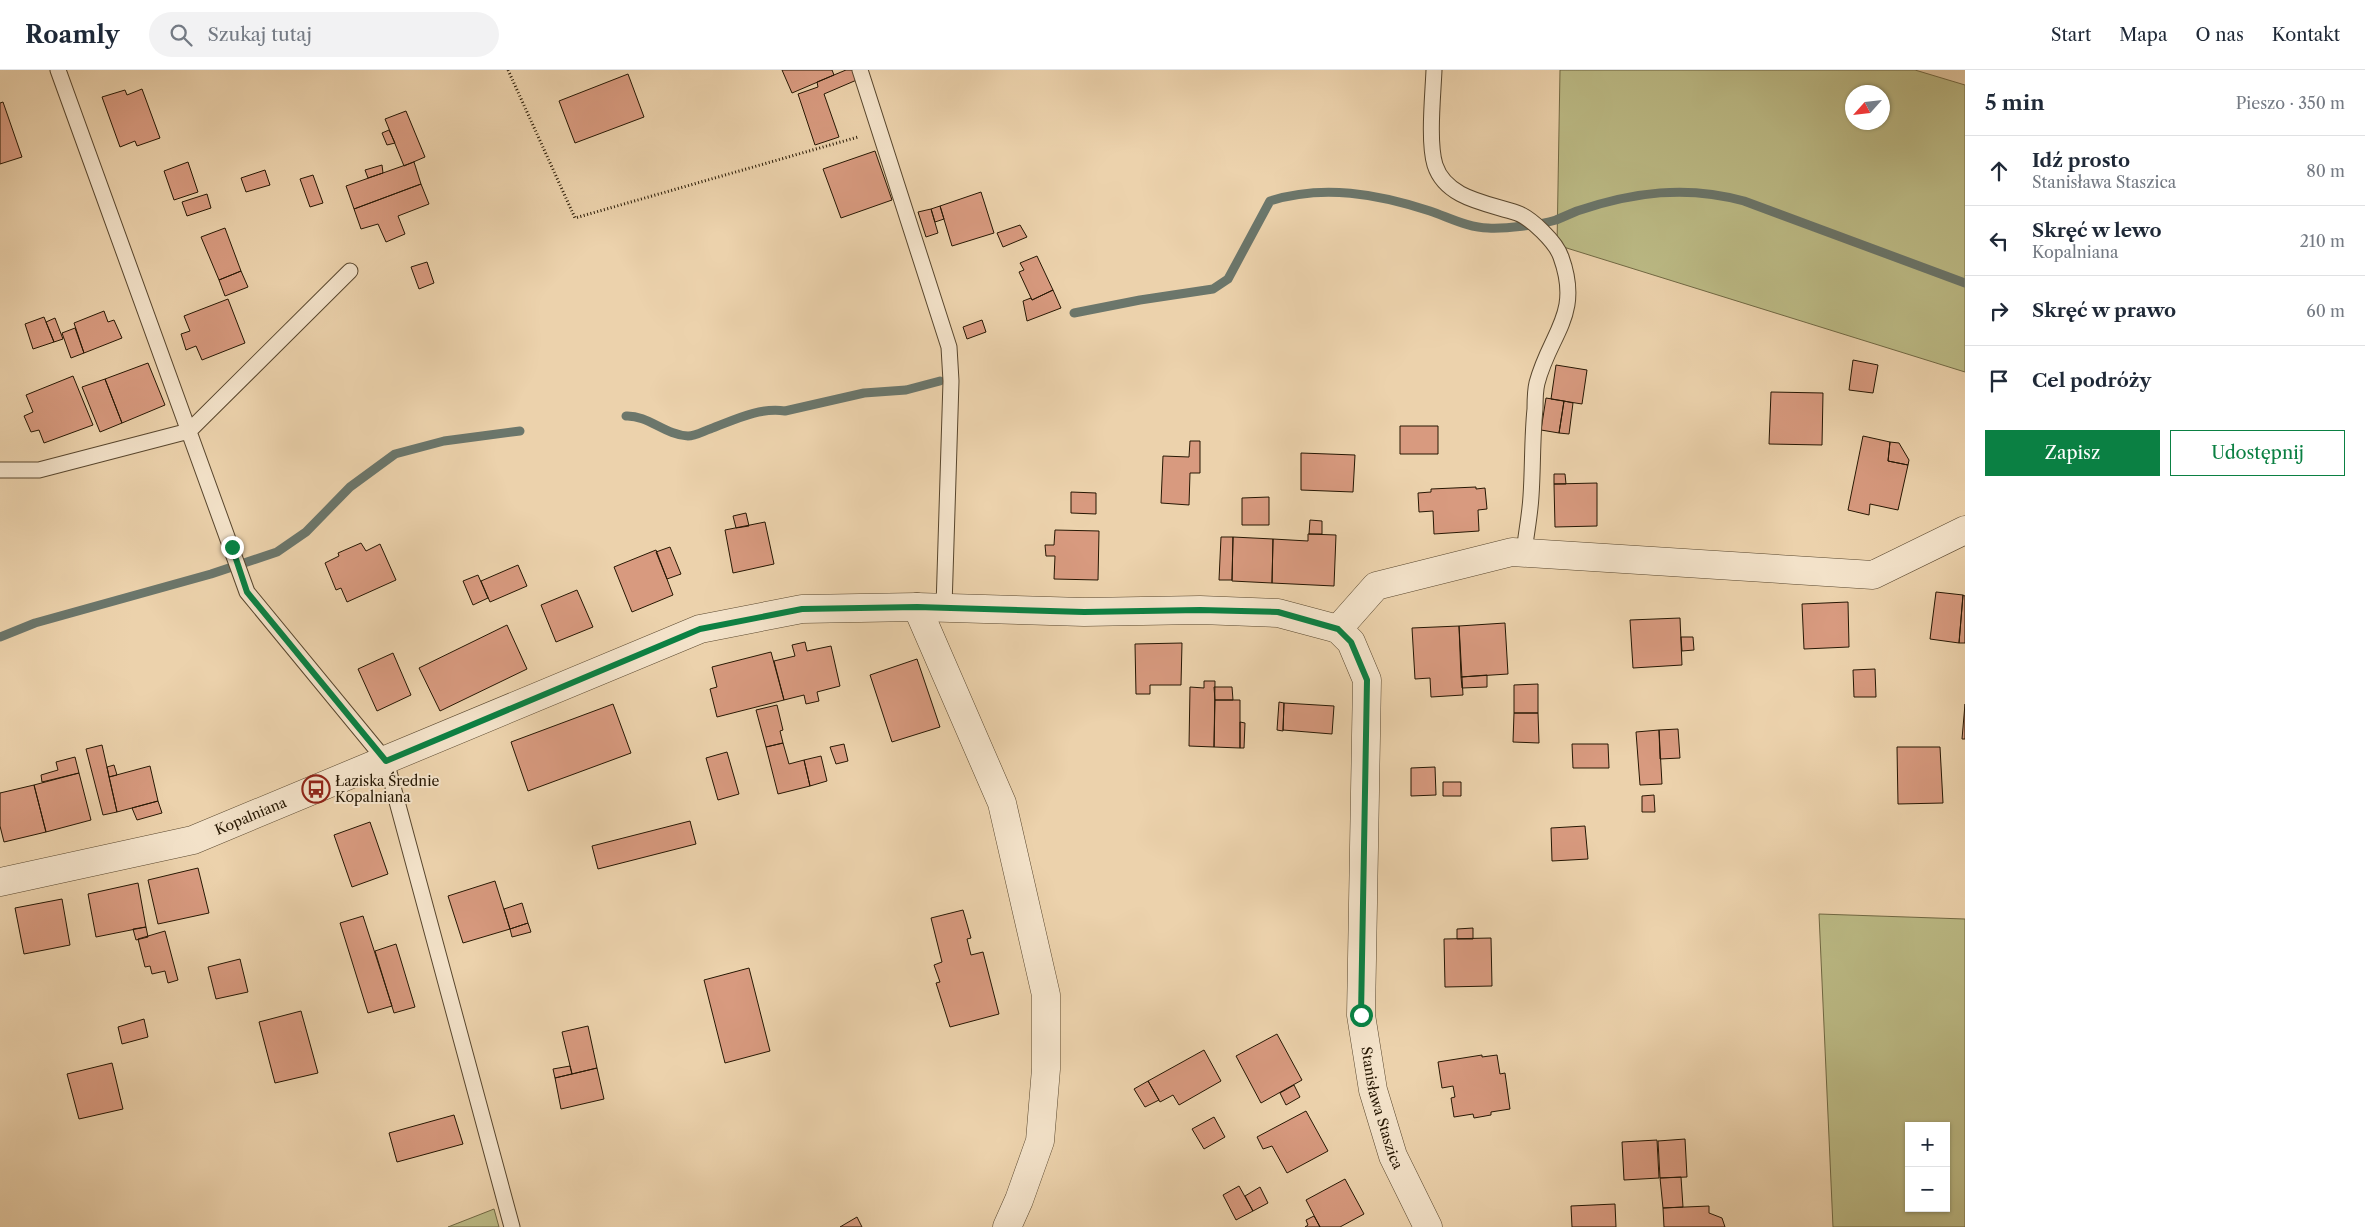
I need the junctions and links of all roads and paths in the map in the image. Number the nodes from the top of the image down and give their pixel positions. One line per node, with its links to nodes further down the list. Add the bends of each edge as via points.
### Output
1 (58, 70): 7 (lane)
2 (508, 70): 5 (path, via 575,218)
3 (860, 70): 5 (lane)
4 (1434, 70): 10 (lane, via 1435,165 1446,183 1484,204 1519,213 1544,232 1561,255 1570,287 1564,321 1537,383 1531,498)
5 (881, 131): 12 (lane, via 949,347 951,381)
6 (350, 272): 7 (lane)
7 (189, 431): 8 (lane, via 39,470); 14 (lane, via 247,592)
8 (0, 470)
9 (1965, 530): 10 (street, via 1872,575)
10 (1524, 553): 13 (street, via 1512,552 1376,586)
11 (917, 607): 12 (street, Kopalniana); 14 (street, Kopalniana, via 802,609 700,629); 17 (street, via 1002,803 1046,995 1046,1069 1040,1141)
12 (944, 608): 13 (street, Kopalniana, via 1278,612)
13 (1338, 629): 18 (street, Stanisława Staszica, via 1351,642 1367,680 1361,1015 1373,1090 1392,1156)
14 (386, 761): 15 (street, Kopalniana, via 193,840); 16 (lane)
15 (0, 882)
16 (512, 1227)
17 (1007, 1227)
18 (1428, 1227)

